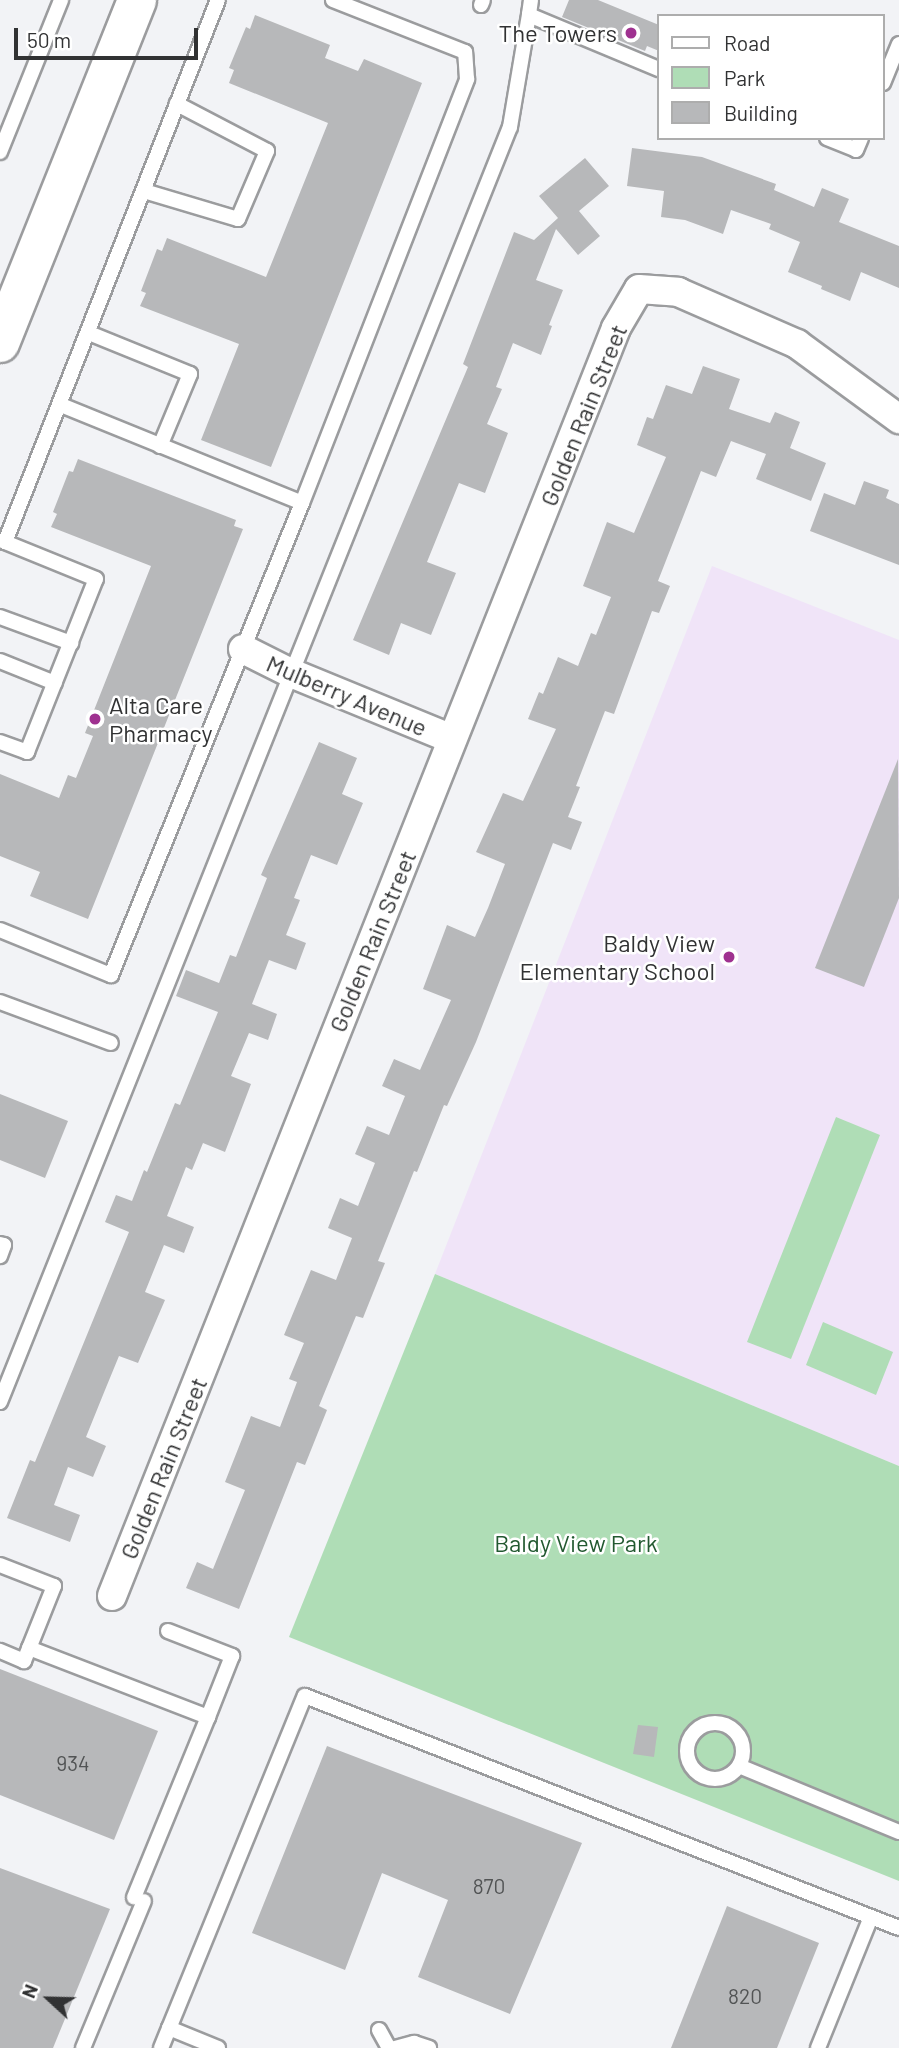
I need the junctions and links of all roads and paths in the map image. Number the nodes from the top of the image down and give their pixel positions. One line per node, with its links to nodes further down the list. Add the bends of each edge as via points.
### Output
1 (61, 0): 13 (lane)
2 (137, 0): 16 (main road)
3 (218, 0): 10 (lane)
4 (333, 0): 20 (lane, via 465,52 467,79)
5 (531, 0): 6 (lane)
6 (529, 15): 8 (lane); 25 (lane, via 510,127)
7 (899, 44): 9 (lane)
8 (657, 68)
9 (885, 78)
10 (177, 104): 14 (lane); 14 (lane, via 267,151 238,219)
11 (832, 140): 12 (lane, via 856,150)
12 (860, 140)
13 (0, 152)
14 (145, 191): 15 (lane)
15 (89, 333): 17 (lane); 19 (lane, via 190,374)
16 (0, 343)
17 (61, 405): 19 (lane); 22 (lane, via 5,542 96,579)
18 (899, 419): 27 (street, Golden Rain Street, via 797,344 678,292 639,289 616,328)
19 (160, 446): 20 (lane)
20 (302, 503): 23 (lane)
21 (0, 617): 22 (lane)
22 (71, 643): 26 (lane)
23 (243, 649): 25 (street, Mulberry Avenue); 29 (lane, via 111,975)
24 (0, 661): 26 (lane)
25 (291, 673): 27 (street, Mulberry Avenue); 34 (lane)
26 (55, 683): 28 (lane, via 27,752)
27 (452, 739): 36 (street, Golden Rain Street)
28 (0, 742)
29 (0, 930)
30 (0, 1002): 31 (lane)
31 (111, 1043)
32 (0, 1244): 33 (lane, via 4,1245)
33 (0, 1256)
34 (0, 1402)
35 (0, 1565): 38 (lane, via 54,1586)
36 (112, 1596)
37 (168, 1631): 40 (lane, via 232,1656)
38 (29, 1648): 39 (lane, via 24,1661); 40 (lane)
39 (0, 1651)
40 (208, 1717): 47 (lane)
41 (738, 1766): 41 (lane, via 743,1758 741,1739 728,1726 710,1723 694,1732 687,1749 698,1773 715,1779); 42 (lane)
42 (899, 1832)
43 (871, 1917): 44 (lane); 45 (lane, via 305,1696); 53 (lane)
44 (899, 1928)
45 (169, 2028): 48 (lane); 49 (lane)
46 (379, 2030): 50 (lane)
47 (83, 2048)
48 (161, 2048)
49 (218, 2048)
50 (388, 2048)
51 (395, 2048): 52 (lane, via 414,2043)
52 (429, 2048)
53 (818, 2048)

